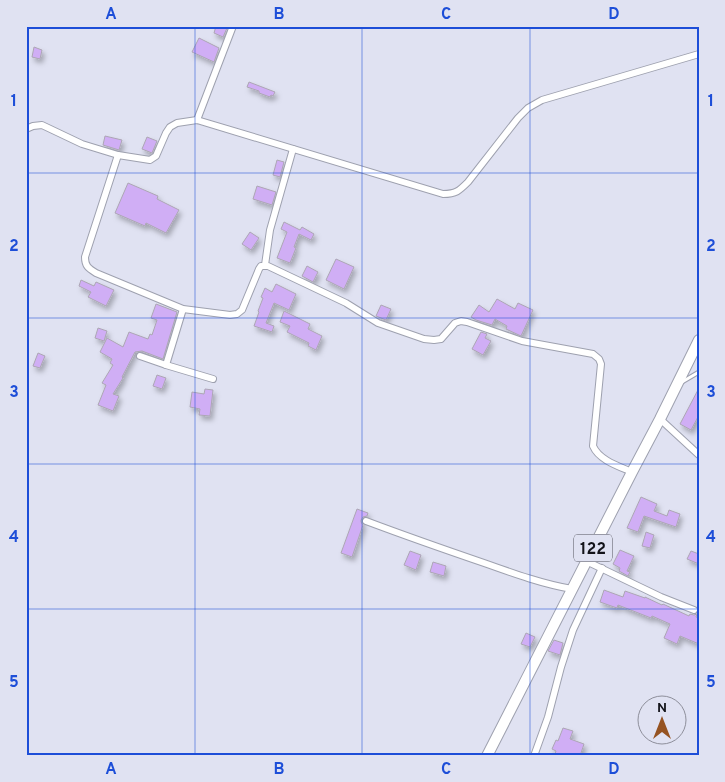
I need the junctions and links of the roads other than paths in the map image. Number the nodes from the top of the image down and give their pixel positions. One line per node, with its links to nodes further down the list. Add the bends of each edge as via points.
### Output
1 (233, 26): 3 (street)
2 (699, 54): 5 (street, via 542,100 518,118 468,182 452,194)
3 (197, 120): 5 (street); 6 (street, via 170,127 153,159)
4 (26, 129): 6 (street, via 42,125 82,144)
5 (293, 149): 7 (street, via 270,230)
6 (118, 155): 8 (street, via 85,264 96,273)
7 (265, 266): 8 (street, via 259,269 242,310 237,314); 17 (street, via 346,303 378,323 424,339 441,339 455,323 461,321 522,341 593,354 601,364 593,446 601,457)
8 (183, 309): 11 (street)
9 (699, 340): 14 (main road, 122)
10 (140, 356): 11 (street)
11 (166, 365): 13 (street)
12 (699, 372): 14 (lane)
13 (213, 379)
14 (677, 385): 15 (main road, 122)
15 (660, 419): 16 (street); 17 (main road, 122)
16 (699, 455)
17 (632, 472): 19 (main road, 122)
18 (366, 521): 21 (street, via 525,577)
19 (586, 561): 20 (street); 21 (main road, 122)
20 (602, 568): 22 (street); 24 (street, via 573,630)
21 (572, 589): 23 (main road, 122)
22 (694, 610)
23 (487, 756)
24 (534, 756)

